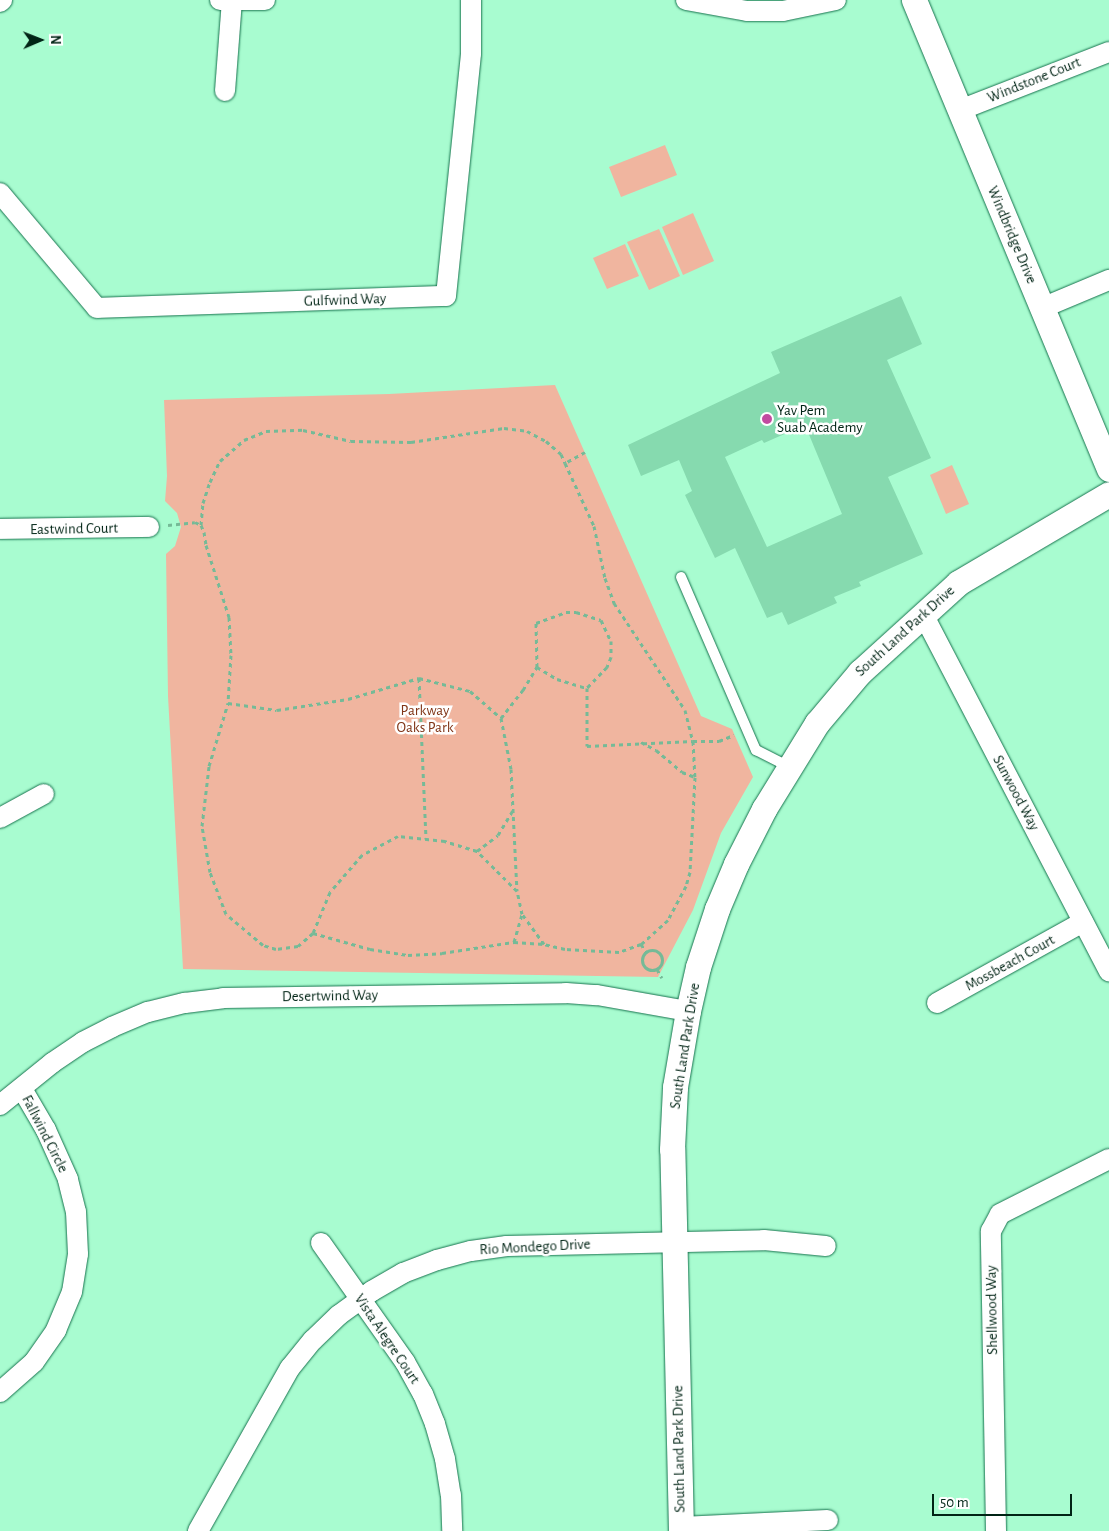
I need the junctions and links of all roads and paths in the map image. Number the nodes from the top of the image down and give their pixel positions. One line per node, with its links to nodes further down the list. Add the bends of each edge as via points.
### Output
1 (265, 0): 6 (street)
2 (471, 0): 10 (street, Gulfwind Way, via 471,53 446,296 97,308)
3 (686, 0): 4 (street, via 747,11 783,11)
4 (836, 0)
5 (914, 0): 9 (street, Windbridge Drive)
6 (225, 1): 8 (street)
7 (1109, 52): 9 (street, Windstone Court)
8 (225, 91)
9 (960, 110): 12 (street, Windbridge Drive)
10 (0, 193)
11 (1109, 280): 12 (street)
12 (1042, 308): 15 (street, Windbridge Drive)
13 (585, 452): 14 (path)
14 (565, 463): 18 (path, via 561,454 546,441 527,431 504,428 411,442 352,440 303,430 266,431 244,440 220,462 203,503); 29 (path, via 594,526 605,578 614,602 685,710)
15 (1109, 469)
16 (1109, 494): 22 (street, South Land Park Drive, via 982,567)
17 (176, 524): 18 (path, via 195,522)
18 (201, 525): 26 (path, via 229,617)
19 (149, 528): 20 (street, Eastwind Court)
20 (0, 529)
21 (681, 577): 31 (lane, via 756,750)
22 (922, 614): 31 (street, South Land Park Drive, via 849,683 817,723); 40 (street, Sunwood Way)
23 (537, 667): 25 (path, via 557,679); 25 (path, via 536,623 566,612 600,620 611,641 610,657 598,679); 27 (path)
24 (419, 678): 26 (path, via 348,699 277,710); 27 (path, via 470,691); 36 (path)
25 (587, 688): 30 (path, via 587,746)
26 (228, 703): 41 (path, via 209,766 202,826 210,872 226,914 263,945 276,949 298,946)
27 (500, 718): 34 (path, via 511,769)
28 (734, 735): 29 (path, via 719,741)
29 (693, 741): 30 (path); 32 (path)
30 (641, 742): 32 (path, via 682,772)
31 (790, 768): 50 (street, South Land Park Drive, via 764,809 717,909)
32 (695, 777): 44 (path, via 691,858 686,886 668,920)
33 (44, 794): 35 (street)
34 (514, 807): 37 (path, via 498,835); 38 (path)
35 (0, 818)
36 (426, 839): 37 (path); 41 (path, via 398,836 362,855 330,892)
37 (477, 851): 38 (path)
38 (517, 891): 39 (path)
39 (522, 914): 42 (path); 43 (path)
40 (1083, 922): 47 (street, Sunwood Way); 49 (street, Mossbeach Court)
41 (313, 932): 42 (path, via 370,949 408,955)
42 (514, 942): 43 (path)
43 (544, 944): 44 (path, via 565,949 620,952)
44 (641, 944): 45 (path)
45 (646, 952): 46 (path, via 643,957 645,966 650,970); 46 (path, via 652,950 660,955 662,961)
46 (656, 969): 48 (path)
47 (1109, 972)
48 (662, 978)
49 (937, 1003)
50 (688, 1011): 51 (street, Desertwind Way, via 597,995 566,993 223,998 148,1012 112,1026 52,1063); 54 (street, South Land Park Drive, via 675,1087 672,1149)
51 (22, 1089): 52 (street, Desertwind Way); 58 (street, Fallwind Circle, via 46,1130 68,1179 76,1212 78,1254 72,1292 56,1330 34,1362)
52 (0, 1106)
53 (1109, 1159): 63 (street, Shellwood Way, via 1000,1214 991,1231)
54 (674, 1241): 56 (street, Rio Mondego Drive, via 764,1240); 57 (street, Rio Mondego Drive, via 507,1246 471,1251 404,1273); 60 (street, South Land Park Drive)
55 (322, 1243): 57 (street, Vista Alegre Court)
56 (826, 1246)
57 (360, 1299): 61 (street, Rio Mondego Drive, via 313,1340 290,1368); 62 (street, Vista Alegre Court, via 405,1362 435,1424 447,1468)
58 (0, 1392)
59 (828, 1520): 60 (street)
60 (681, 1529)
61 (198, 1531)
62 (452, 1531)
63 (996, 1531)

